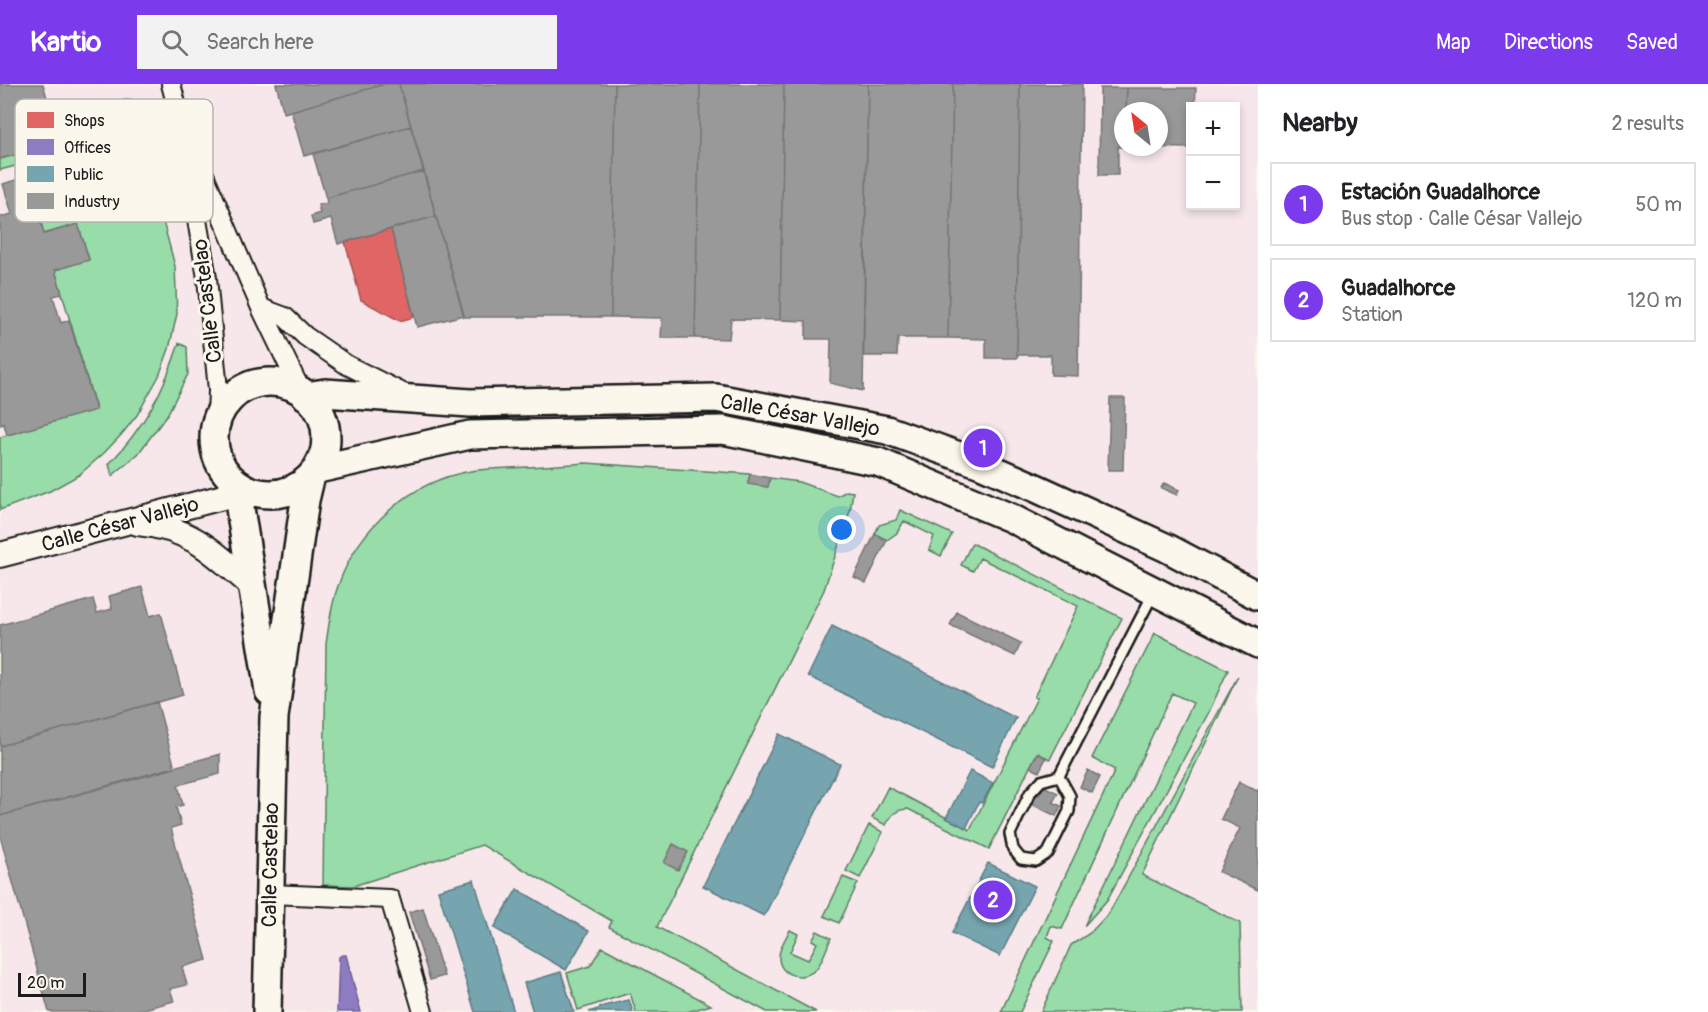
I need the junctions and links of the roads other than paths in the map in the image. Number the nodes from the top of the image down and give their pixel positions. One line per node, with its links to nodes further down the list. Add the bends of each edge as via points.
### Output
1 (171, 84): 2 (street, Calle Castelao)
2 (175, 99)
3 (213, 195): 5 (street, Calle Castelao)
4 (197, 222): 8 (street, Calle Castelao, via 207,278)
5 (261, 308): 6 (street, Calle Castelao); 7 (street, via 285,317 347,366)
6 (304, 393): 7 (main road, Calle César Vallejo); 8 (main road, via 281,383 260,383 234,394); 9 (main road, via 324,420 327,437 325,454)
7 (418, 400): 15 (main road, Calle César Vallejo, via 470,403 716,398 887,430 1036,488 1167,548)
8 (217, 417): 10 (main road, via 215,454)
9 (314, 474): 10 (main road, via 289,492 265,495); 14 (main road, Calle César Vallejo, via 470,435 723,430 878,462 1011,518); 17 (main road, Calle Castelao, via 305,500)
10 (239, 486): 11 (street, Calle César Vallejo, via 223,497); 13 (main road, Calle Castelao)
11 (126, 522): 12 (street, Calle César Vallejo); 13 (street, via 160,525 192,537)
12 (0, 555)
13 (252, 586): 17 (main road, Calle Castelao)
14 (1155, 592): 16 (main road, Calle César Vallejo); 18 (lane)
15 (1258, 596)
16 (1258, 644)
17 (274, 717): 19 (main road, Calle Castelao)
18 (1059, 776): 18 (lane, via 1041,782 1030,793 1010,834 1013,849 1021,859 1036,861 1048,853 1069,812 1070,796)
19 (270, 894): 20 (main road, Calle Castelao); 21 (street, via 390,899)
20 (267, 1012)
21 (423, 1012)

